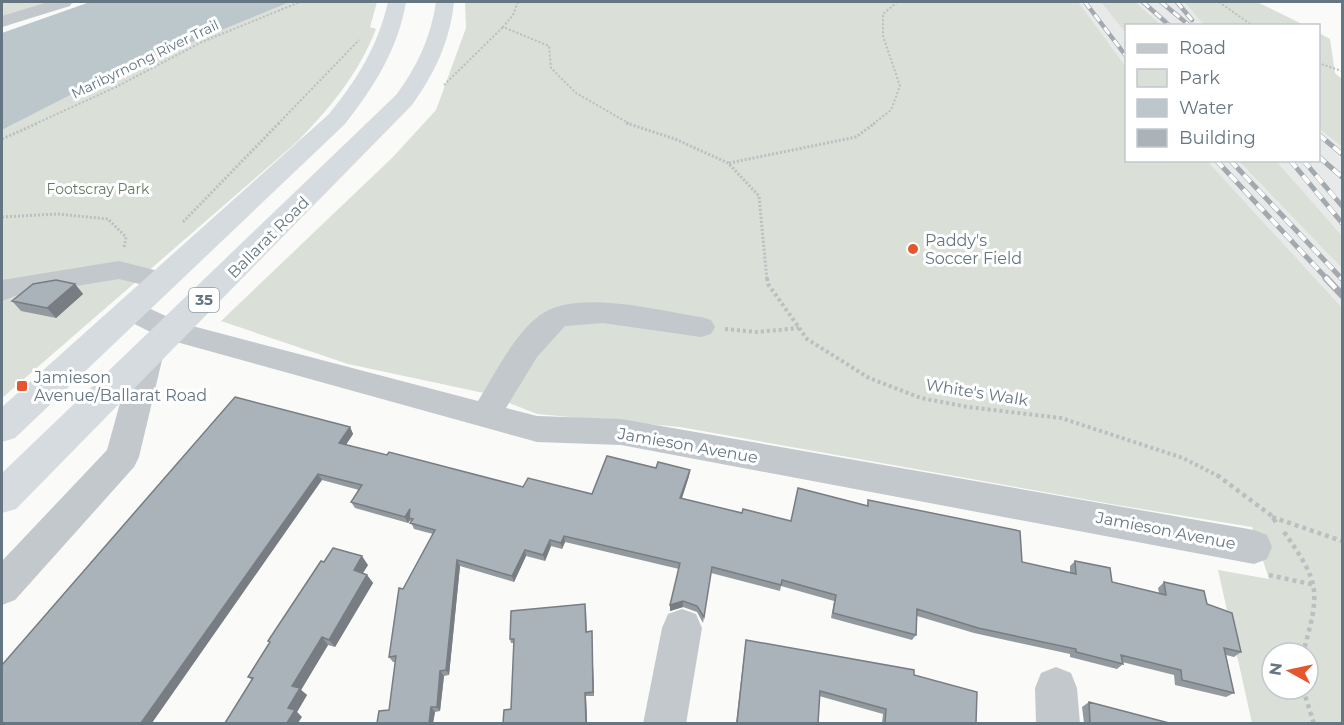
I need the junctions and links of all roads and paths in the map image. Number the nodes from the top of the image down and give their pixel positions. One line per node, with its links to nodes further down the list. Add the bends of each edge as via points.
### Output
1 (29, 2): 9 (street)
2 (64, 2): 10 (street)
3 (300, 2): 17 (path, Maribyrnong River Trail, via 202,42)
4 (397, 2): 22 (highway, 35, via 389,34 371,73 337,119)
5 (445, 2): 16 (highway, Ballarat Road / 35, via 435,48)
6 (518, 2): 12 (path)
7 (897, 2): 18 (path, via 883,14 883,36 900,86 891,110 856,137)
8 (1219, 2): 11 (path)
9 (2, 9)
10 (2, 22)
11 (1250, 24)
12 (503, 27): 16 (path, via 434,95 423,102); 18 (path, White's Walk, via 549,46 551,68 576,93 621,121)
13 (367, 33): 20 (path)
14 (1320, 64): 15 (path)
15 (1342, 71)
16 (404, 100): 27 (highway, Ballarat Road / 35)
17 (2, 139)
18 (728, 163): 26 (path, White's Walk, via 759,196 768,284)
19 (2, 217): 21 (path, via 57,214 108,219 126,237)
20 (178, 227)
21 (118, 270): 22 (street); 23 (street)
22 (164, 281): 24 (highway, 35)
23 (2, 292)
24 (131, 310): 27 (street, Jamieson Avenue); 30 (highway, 35)
25 (701, 327): 26 (path, via 757,332); 29 (street, via 590,312 556,318 536,338)
26 (799, 328): 32 (path, White's Walk, via 807,339 869,378 921,398 1060,418 1183,458 1226,480)
27 (172, 331): 28 (highway, Ballarat Road / 35); 29 (street, Jamieson Avenue)
28 (148, 356): 31 (highway, Ballarat Road / 35); 35 (street, via 122,457)
29 (487, 413): 34 (street, Jamieson Avenue, via 537,429 621,432)
30 (2, 428)
31 (2, 498)
32 (1272, 516): 33 (path); 37 (path, White's Walk, via 1305,562 1316,585)
33 (1342, 541)
34 (1254, 547)
35 (2, 587)
36 (682, 628): 39 (street)
37 (1307, 641)
38 (1306, 701): 40 (path)
39 (664, 723)
40 (1314, 723)

